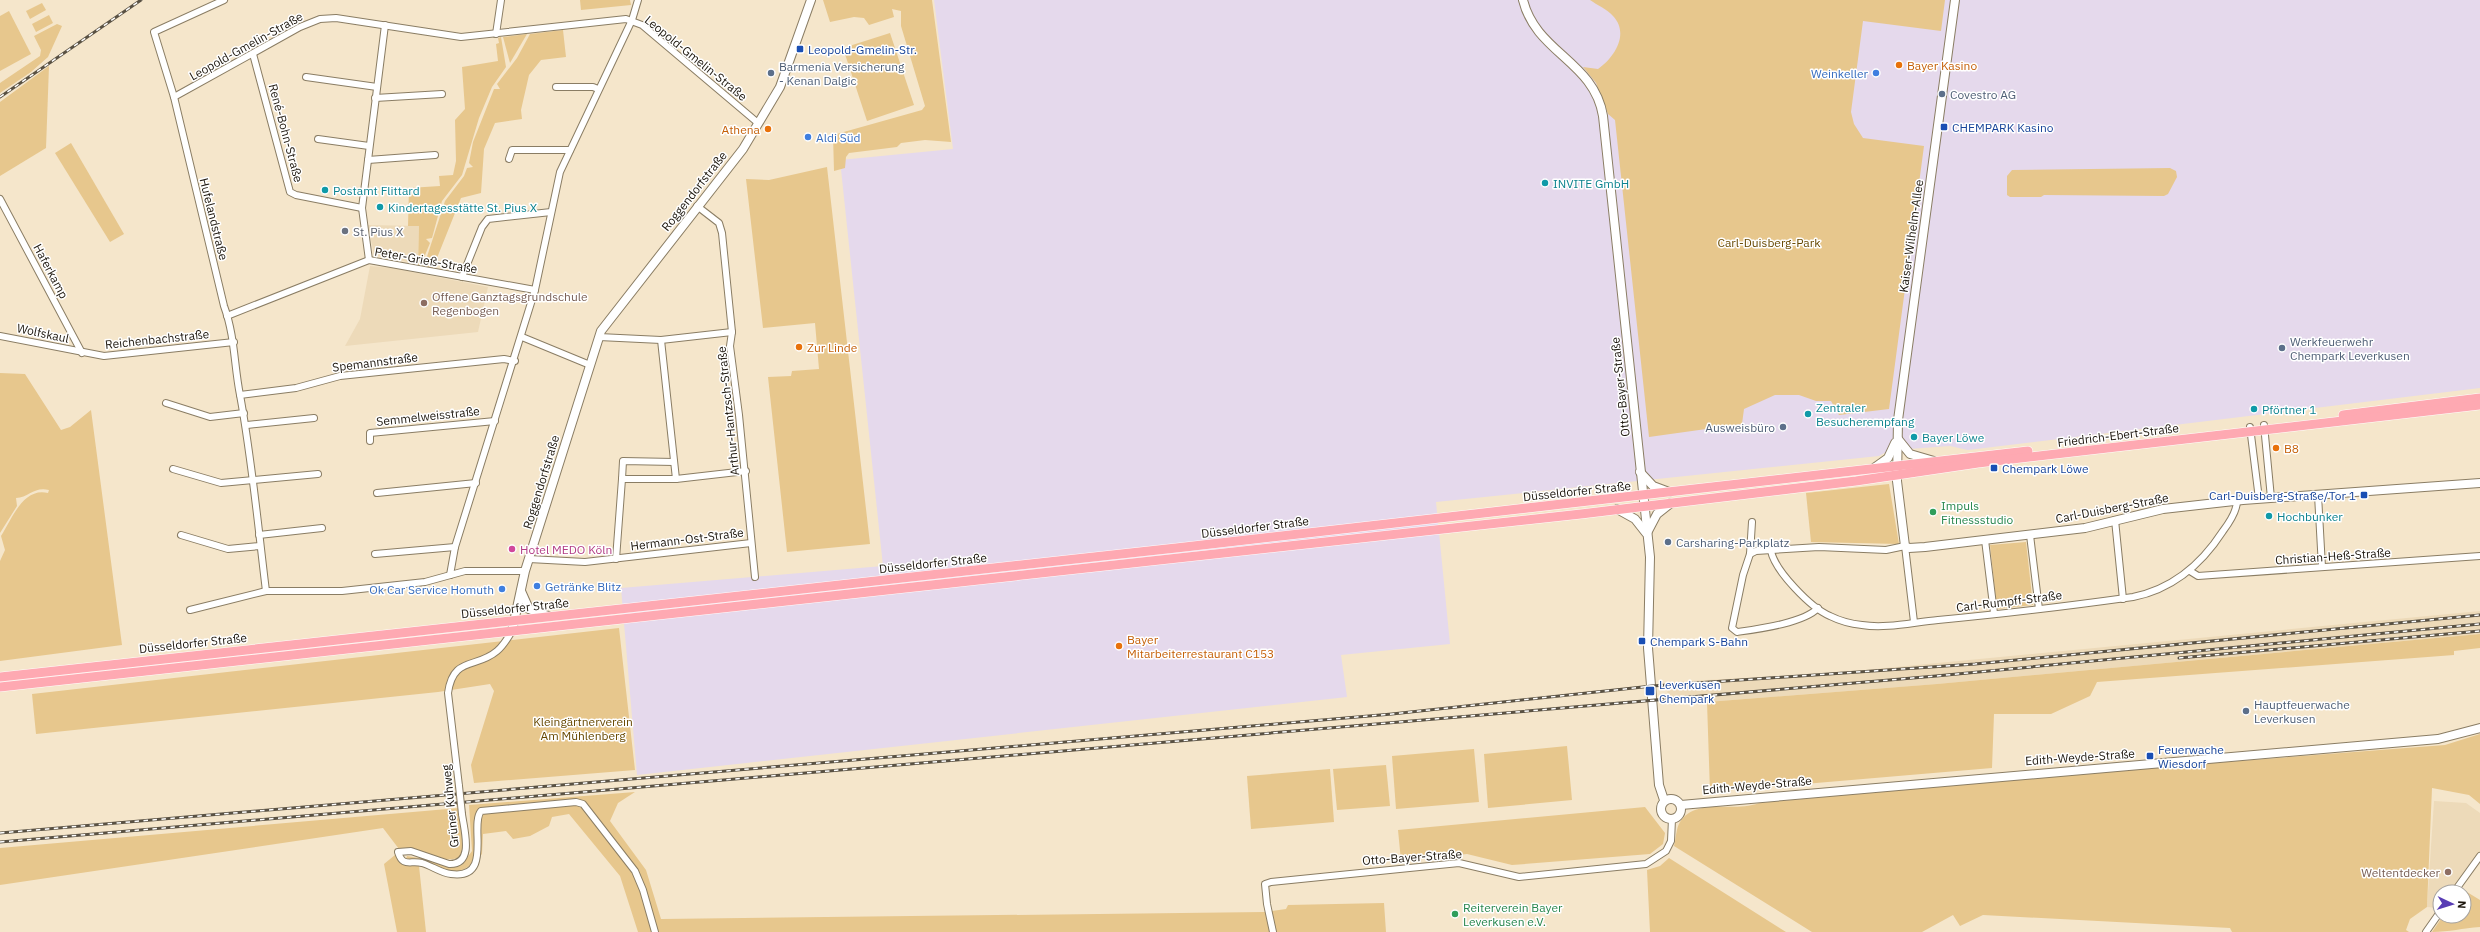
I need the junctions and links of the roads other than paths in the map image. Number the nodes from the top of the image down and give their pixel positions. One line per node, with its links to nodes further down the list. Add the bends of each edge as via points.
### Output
1 (224, 0): 16 (street, Hufelandstraße, via 154,32)
2 (501, 0): 9 (street)
3 (638, 0): 7 (street, Semmelweisstraße)
4 (811, 0): 18 (street, Roggendorfstraße, via 784,79)
5 (1523, 0): 60 (street, Otto-Bayer-Straße, via 1537,31 1545,42 1585,76 1602,109)
6 (1955, 0): 52 (street, Kaiser-Wilhelm-Allee)
7 (632, 20): 9 (street, Leopold-Gmelin-Straße); 14 (street, Semmelweisstraße); 18 (street, Leopold-Gmelin-Straße, via 642,25)
8 (384, 25): 9 (street, Leopold-Gmelin-Straße, via 461,37); 10 (street, Leopold-Gmelin-Straße, via 336,18 320,19 300,27); 12 (street)
9 (496, 34)
10 (254, 54): 16 (street, Leopold-Gmelin-Straße); 27 (street, René-Bohn-Straße, via 290,192)
11 (306, 78): 12 (street)
12 (377, 87): 17 (street)
13 (556, 87): 14 (street, via 593,86)
14 (598, 89): 21 (street, Semmelweisstraße)
15 (442, 94): 17 (street)
16 (174, 97): 32 (street, Hufelandstraße)
17 (375, 98): 20 (street)
18 (758, 123): 26 (street, Roggendorfstraße, via 742,149)
19 (318, 138): 20 (street)
20 (369, 146): 24 (street)
21 (570, 150): 23 (street, via 512,150); 28 (street, Semmelweisstraße, via 557,181)
22 (435, 155): 24 (street)
23 (509, 159)
24 (368, 160): 27 (street)
25 (0, 199): 39 (street, Haferkamp)
26 (697, 206): 33 (street, Arthur-Hantzsch-Straße, via 719,222); 36 (street, Roggendorfstraße, via 610,316)
27 (362, 208): 29 (street)
28 (551, 212): 30 (street, via 488,219 482,227); 31 (street, Semmelweisstraße)
29 (369, 260): 30 (street, Peter-Grieß-Straße); 32 (street, Peter-Grieß-Straße)
30 (462, 277): 31 (street, Peter-Grieß-Straße)
31 (535, 290): 35 (street, Semmelweisstraße)
32 (227, 316): 38 (street, Hufelandstraße)
33 (732, 332): 37 (street); 58 (street, Arthur-Hantzsch-Straße, via 730,346)
34 (0, 336): 39 (street, Wolfskaul)
35 (522, 337): 40 (street, Semmelweisstraße); 41 (street)
36 (598, 337): 37 (street); 41 (street, Roggendorfstraße)
37 (661, 340): 54 (street)
38 (234, 342): 39 (street, Reichenbachstraße, via 124,355); 42 (street, Hufelandstraße)
39 (82, 353)
40 (515, 361): 42 (street, Spemannstraße, via 504,359 340,376 296,388); 48 (street, Semmelweisstraße)
41 (590, 365): 96 (street, Roggendorfstraße)
42 (240, 395): 46 (street, Hufelandstraße)
43 (2480, 398): 50 (main road, Friedrich-Ebert-Straße)
44 (166, 403): 46 (street, via 210,417)
45 (2480, 405): 50 (main road, Friedrich-Ebert-Straße)
46 (244, 413): 49 (street, Hufelandstraße)
47 (314, 418): 49 (street)
48 (495, 422): 53 (street, Semmelweisstraße, via 370,433); 65 (street, Semmelweisstraße)
49 (247, 425): 64 (street, Hufelandstraße)
50 (2264, 427): 51 (main road, Friedrich-Ebert-Straße); 72 (street)
51 (2251, 429): 55 (main road, Friedrich-Ebert-Straße); 59 (main road, Friedrich-Ebert-Straße); 73 (street)
52 (1897, 436): 55 (street, via 1907,452); 57 (street, via 1884,463); 59 (street, Kaiser-Wilhelm-Allee)
53 (370, 441)
54 (674, 462): 62 (street); 63 (street, via 623,461)
55 (1935, 462): 59 (main road)
56 (173, 469): 64 (street, via 221,483)
57 (1868, 470): 59 (main road, Friedrich-Ebert-Straße); 69 (main road, Düsseldorfer Straße)
58 (746, 471): 62 (street); 88 (street, Arthur-Hantzsch-Straße)
59 (1897, 471): 67 (main road, Friedrich-Ebert-Straße); 90 (street, Kaiser-Wilhelm-Allee)
60 (1640, 472): 69 (street, via 1653,486); 71 (street, Otto-Bayer-Straße)
61 (318, 474): 64 (street)
62 (676, 478): 63 (street)
63 (622, 479): 97 (street)
64 (253, 480): 84 (street, Hufelandstraße)
65 (476, 483): 68 (street); 91 (street, Semmelweisstraße)
66 (2480, 483): 70 (street, Carl-Duisberg-Straße)
67 (1760, 491): 75 (main road, Düsseldorfer Straße)
68 (377, 493)
69 (1671, 493): 71 (main road, Düsseldorfer Straße)
70 (2318, 495): 72 (street, Carl-Duisberg-Straße); 99 (street)
71 (1643, 496): 76 (street, Otto-Bayer-Straße); 81 (main road, Düsseldorfer Straße)
72 (2271, 498): 73 (street, Carl-Duisberg-Straße)
73 (2259, 499): 74 (street, Carl-Duisberg-Straße)
74 (2237, 501): 78 (street, Carl-Duisberg-Straße, via 2163,509); 100 (street, Carl-Rumpff-Straße, via 2230,521 2213,547)
75 (1671, 503): 76 (main road, Düsseldorfer Straße); 82 (street, via 1657,514)
76 (1644, 506): 77 (main road, Düsseldorfer Straße); 82 (street, Otto-Bayer-Straße)
77 (1617, 509): 82 (street, via 1635,519); 86 (main road, Düsseldorfer Straße)
78 (2115, 520): 85 (street, Carl-Duisberg-Straße, via 2085,528); 107 (street)
79 (1752, 522): 94 (street)
80 (322, 528): 84 (street)
81 (1330, 530): 86 (main road); 98 (main road, Düsseldorfer Straße)
82 (1647, 533): 119 (street, Otto-Bayer-Straße, via 1650,577 1648,648 1659,785)
83 (181, 535): 89 (street, via 228,549)
84 (259, 535): 89 (street, Hufelandstraße)
85 (2030, 535): 87 (street, Carl-Duisberg-Straße); 109 (street)
86 (1331, 540): 102 (main road, Düsseldorfer Straße)
87 (1985, 540): 90 (street, Carl-Duisberg-Straße, via 1925,547); 111 (street)
88 (751, 543): 97 (street, Hermann-Ost-Straße); 104 (street, Arthur-Hantzsch-Straße)
89 (260, 546): 106 (street, Hufelandstraße)
90 (1905, 546): 92 (street, Carl-Duisberg-Straße, via 1886,550 1819,547); 114 (street)
91 (455, 547): 93 (street); 103 (street, Semmelweisstraße)
92 (1771, 551): 94 (street, Carl-Duisberg-Straße, via 1756,551); 108 (street, Carl-Rumpff-Straße, via 1779,569)
93 (375, 554)
94 (1750, 554): 108 (street, via 1732,628 1737,632 1779,624 1813,613)
95 (2480, 556): 99 (street, Christian-Heß-Straße)
96 (529, 559): 97 (street, Hermann-Ost-Straße, via 573,562); 101 (street, Roggendorfstraße)
97 (616, 559)
98 (1054, 562): 102 (main road); 112 (main road, Düsseldorfer Straße)
99 (2322, 567): 100 (street, Christian-Heß-Straße, via 2198,576)
100 (2190, 570): 107 (street, Carl-Rumpff-Straße, via 2161,588)
101 (525, 571): 103 (street, via 465,571); 105 (street, Roggendorfstraße)
102 (1055, 571): 115 (main road, Düsseldorfer Straße)
103 (450, 575): 106 (street, via 425,582 342,591)
104 (755, 577)
105 (521, 590): 112 (street, via 529,609); 113 (street, Roggendorfstraße)
106 (266, 591): 110 (street)
107 (2123, 599): 109 (street, Carl-Rumpff-Straße)
108 (1818, 608): 114 (street, Carl-Rumpff-Straße, via 1830,616 1863,626)
109 (2039, 609): 111 (street, Carl-Rumpff-Straße)
110 (190, 610)
111 (1994, 613): 114 (street, Carl-Rumpff-Straße)
112 (550, 616): 113 (main road, Düsseldorfer Straße)
113 (514, 620): 115 (street, Roggendorfstraße); 116 (main road, Düsseldorfer Straße)
114 (1914, 622)
115 (512, 631): 117 (main road, Düsseldorfer Straße); 125 (street, Grüner Kuhweg, bridge, via 496,652 457,670 450,680 448,693 467,851 456,864 406,851 398,852 401,860 407,864 422,863 448,874 461,874 471,868 477,858 477,818 481,812 576,802 583,804 635,871)
116 (0, 677)
117 (0, 688)
118 (2480, 728): 120 (street, Edith-Weyde-Straße, via 2438,739)
119 (1664, 800): 120 (street, via 1672,798); 121 (street, via 1661,806 1662,814)
120 (1681, 805): 121 (street, via 1681,813)
121 (1672, 819): 126 (street, Otto-Bayer-Straße, via 1671,841 1666,850 1646,864 1519,877 1459,863 1265,884)
122 (2480, 856): 123 (street)
123 (2460, 884)
124 (2432, 923): 127 (street)
125 (655, 932)
126 (1274, 932)
127 (2426, 932)

